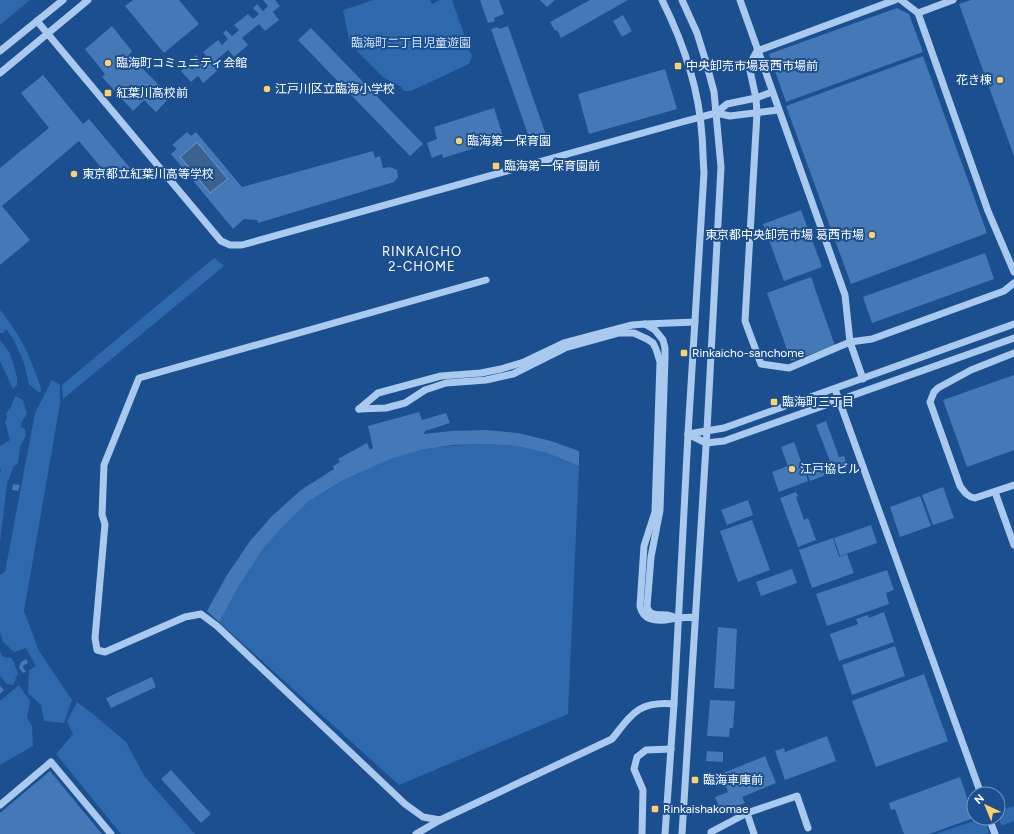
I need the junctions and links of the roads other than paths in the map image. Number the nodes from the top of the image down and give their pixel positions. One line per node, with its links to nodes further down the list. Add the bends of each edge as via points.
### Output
1 (63, 0): 11 (street)
2 (88, 0): 12 (street)
3 (662, 0): 21 (street, via 689,66)
4 (682, 0): 19 (street, via 697,33 706,62 714,92)
5 (740, 0): 13 (street)
6 (895, 0): 9 (street)
7 (901, 0): 10 (street)
8 (953, 0): 10 (street)
9 (885, 1): 13 (street)
10 (918, 13): 22 (street, via 988,211)
11 (37, 21): 12 (street); 14 (street)
12 (47, 34): 15 (street); 21 (street, via 221,241 230,245 242,245)
13 (757, 51): 16 (street); 17 (street, via 749,66)
14 (0, 52)
15 (0, 73)
16 (772, 92): 17 (street); 18 (street)
17 (756, 98): 19 (street, via 728,104); 20 (street)
18 (778, 110): 20 (street); 29 (street, via 845,295)
19 (716, 113): 20 (street, via 730,116); 21 (street); 34 (street, via 721,167)
20 (757, 113): 29 (street, via 745,321 761,364 788,368)
21 (700, 117): 25 (street, via 704,173)
22 (1014, 272)
23 (486, 280): 47 (street, via 139,378 104,465 104,524 95,638 98,650 105,652 186,617 201,614 405,804 423,817)
24 (1014, 283): 29 (street, via 1004,291 872,339)
25 (695, 322): 26 (street); 35 (street)
26 (639, 324): 41 (street, via 645,324 655,330 663,340 665,353 660,510 651,557 648,607 651,613); 41 (street, via 564,343 524,362 501,369 441,376 378,393 359,409 386,408 405,403 425,390 446,383 486,380 513,374 566,348 619,333 634,333 647,339 653,343 660,362 654,512 644,546 640,606 643,614 650,619 667,621)
27 (1014, 324): 31 (street)
28 (1014, 338): 33 (street)
29 (850, 342): 31 (street)
30 (1014, 353): 38 (street, via 971,370 938,388 930,402 960,486 965,493 975,498)
31 (863, 379): 32 (street)
32 (835, 389): 33 (street); 34 (street, via 724,428)
33 (839, 400): 36 (street, via 724,441); 44 (street)
34 (707, 430): 35 (street); 36 (street)
35 (688, 434): 36 (street); 41 (street)
36 (706, 443): 40 (street)
37 (1014, 485): 38 (street)
38 (995, 492): 39 (street)
39 (1014, 545)
40 (695, 617): 41 (street); 53 (street)
41 (677, 618): 42 (street)
42 (674, 704): 43 (street); 47 (street, via 648,705 631,715 612,739)
43 (670, 749): 51 (street, via 646,750 637,757 634,769 643,790); 52 (street)
44 (978, 786)
45 (0, 805): 50 (street, via 51,762)
46 (747, 813): 48 (street, via 797,796); 54 (street); 55 (street)
47 (440, 820): 49 (street)
48 (808, 828)
49 (421, 833)
50 (111, 834)
51 (642, 834)
52 (665, 834)
53 (682, 834)
54 (711, 834)
55 (754, 834)

